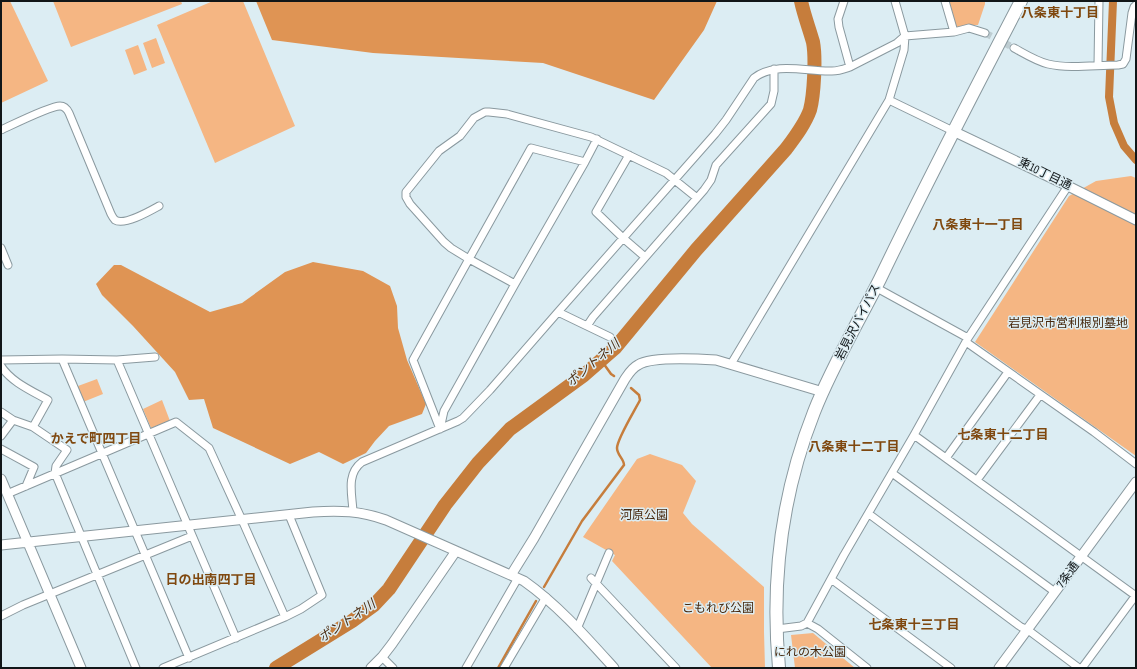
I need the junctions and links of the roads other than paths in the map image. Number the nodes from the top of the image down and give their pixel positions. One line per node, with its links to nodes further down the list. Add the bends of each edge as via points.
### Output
1 (844, 1): 12 (street, via 838,19)
2 (895, 1): 9 (street)
3 (945, 1): 7 (street)
4 (1021, 1): 16 (highway, 岩見沢バイパス)
5 (1099, 1): 11 (street)
6 (1136, 5): 11 (street, via 1132,13 1126,59 1123,64)
7 (954, 32): 8 (street, via 969,28); 9 (street)
8 (985, 33)
9 (906, 36): 12 (street); 14 (street)
10 (1014, 48): 11 (street, via 1048,64)
11 (1101, 65)
12 (850, 67): 13 (street, via 826,71)
13 (774, 69): 20 (street, via 754,78 726,120); 22 (street, via 774,91 770,104 716,164 712,180)
14 (889, 100): 16 (street); 40 (street)
15 (1, 130): 23 (street, via 48,109 62,106 69,112 115,220 129,220)
16 (954, 131): 21 (street, 東10丁目通); 31 (highway, 岩見沢バイパス)
17 (597, 139): 18 (street); 19 (street); 28 (street, via 507,114 485,112 474,118 460,136 439,151 406,192 410,204 444,242)
18 (629, 155): 20 (street); 25 (street, via 596,212)
19 (585, 162): 28 (street, via 531,148); 30 (street)
20 (674, 178): 22 (street); 25 (street)
21 (1068, 186): 24 (street, 東10丁目通); 35 (street)
22 (697, 198): 27 (street)
23 (159, 206)
24 (1136, 220)
25 (623, 238): 27 (street); 32 (street)
26 (1, 248): 29 (street)
27 (646, 257): 33 (street)
28 (469, 259): 30 (street); 48 (street, via 413,360)
29 (8, 265)
30 (515, 284): 48 (street, via 444,411)
31 (876, 287): 35 (street); 43 (highway, 岩見沢バイパス)
32 (558, 312): 33 (street); 48 (street, via 468,414)
33 (588, 326): 34 (street)
34 (610, 337)
35 (967, 340): 42 (street); 50 (street)
36 (155, 357): 39 (street)
37 (62, 359): 38 (street); 39 (street); 53 (street)
38 (1, 360)
39 (117, 360): 49 (street)
40 (731, 364): 43 (street); 78 (street, via 703,359 651,360 638,364 631,370)
41 (1, 366): 47 (street, via 5,373 48,400)
42 (1008, 372): 44 (street); 54 (street)
43 (823, 392): 89 (highway, 岩見沢バイパス, via 800,452 786,511 778,566)
44 (1040, 395): 55 (street); 59 (street)
45 (1, 412): 46 (street)
46 (13, 420): 47 (street); 51 (street)
47 (33, 428): 56 (street, via 67,450 56,466)
48 (440, 429): 63 (street, via 358,465 351,478)
49 (149, 433): 53 (street); 66 (street, via 176,422 209,448); 67 (street)
50 (914, 435): 54 (street); 57 (street)
51 (1, 436)
52 (1, 449): 61 (street, via 34,467)
53 (102, 453): 56 (street); 68 (street)
54 (946, 458): 59 (street)
55 (1136, 464)
56 (55, 473): 61 (street); 69 (street)
57 (892, 474): 65 (street); 81 (street)
58 (1, 479): 62 (street)
59 (977, 480): 76 (street)
60 (1136, 482): 76 (street, 7条通)
61 (26, 486): 62 (street)
62 (7, 494): 71 (street)
63 (354, 511): 64 (street); 73 (street, via 386,520)
64 (289, 514): 66 (street); 86 (street, via 322,594)
65 (869, 514): 79 (street); 90 (street)
66 (242, 520): 67 (street); 86 (street)
67 (188, 525): 68 (street); 70 (street)
68 (134, 530): 69 (street); 75 (street)
69 (81, 536): 71 (street); 77 (street)
70 (192, 536): 75 (street); 91 (street)
71 (28, 542): 72 (street); 82 (street)
72 (1, 545)
73 (456, 551): 78 (street); 92 (street)
74 (609, 553): 80 (street)
75 (145, 556): 77 (street); 93 (street)
76 (1082, 556): 81 (street, 7条通); 83 (street)
77 (97, 575): 82 (street); 95 (street)
78 (514, 577): 84 (street); 99 (street)
79 (831, 579): 87 (street); 105 (street)
80 (593, 581): 88 (street); 102 (street)
81 (1055, 592): 90 (street, 7条通)
82 (50, 594): 85 (street); 94 (street)
83 (1136, 596): 107 (street)
84 (546, 597): 88 (street); 100 (street)
85 (1, 616)
86 (284, 617): 91 (street)
87 (807, 623): 89 (street); 104 (street)
88 (577, 629): 101 (street)
89 (777, 629): 103 (highway, 岩見沢バイパス)
90 (1028, 630): 106 (street, 7条通); 107 (street)
91 (236, 638): 93 (street)
92 (382, 657): 97 (street); 98 (street)
93 (188, 658): 96 (street)
94 (81, 668)
95 (136, 668)
96 (163, 668)
97 (371, 668)
98 (393, 668)
99 (466, 668)
100 (504, 668)
101 (614, 668)
102 (676, 668)
103 (779, 668)
104 (867, 668)
105 (951, 668)
106 (999, 668)
107 (1081, 668)

